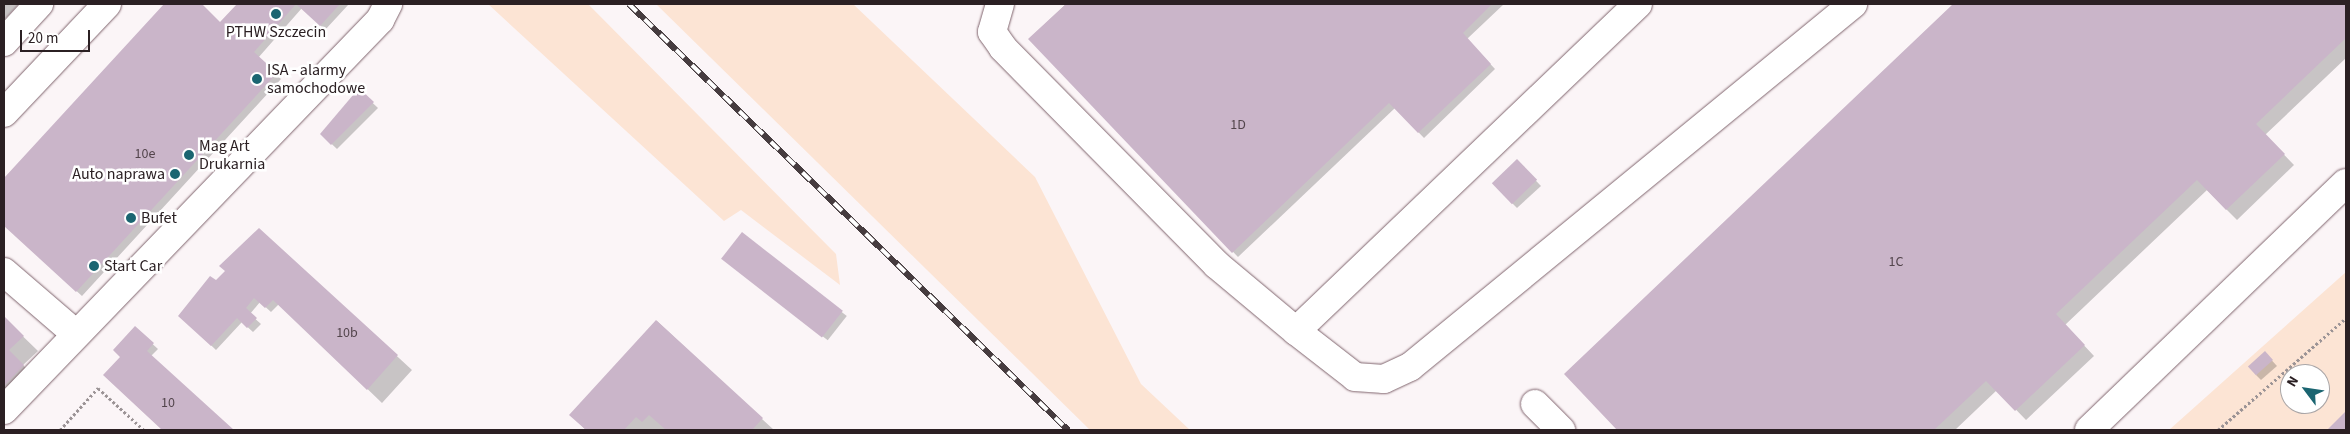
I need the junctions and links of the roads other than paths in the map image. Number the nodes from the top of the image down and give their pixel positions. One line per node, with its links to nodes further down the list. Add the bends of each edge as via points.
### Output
1 (40, 4): 7 (lane)
2 (107, 4): 8 (lane)
3 (388, 4): 12 (lane, via 380,20)
4 (1000, 4): 11 (lane, via 992,32 1003,48 1217,265)
5 (1638, 4): 11 (lane)
6 (1853, 4): 11 (lane, via 1410,366 1384,379 1355,376)
7 (4, 42)
8 (4, 113)
9 (2346, 183): 16 (lane)
10 (4, 272): 12 (lane)
11 (1296, 331)
12 (75, 333): 14 (lane)
13 (1535, 404): 15 (lane)
14 (4, 410)
15 (1561, 430)
16 (2088, 430)

